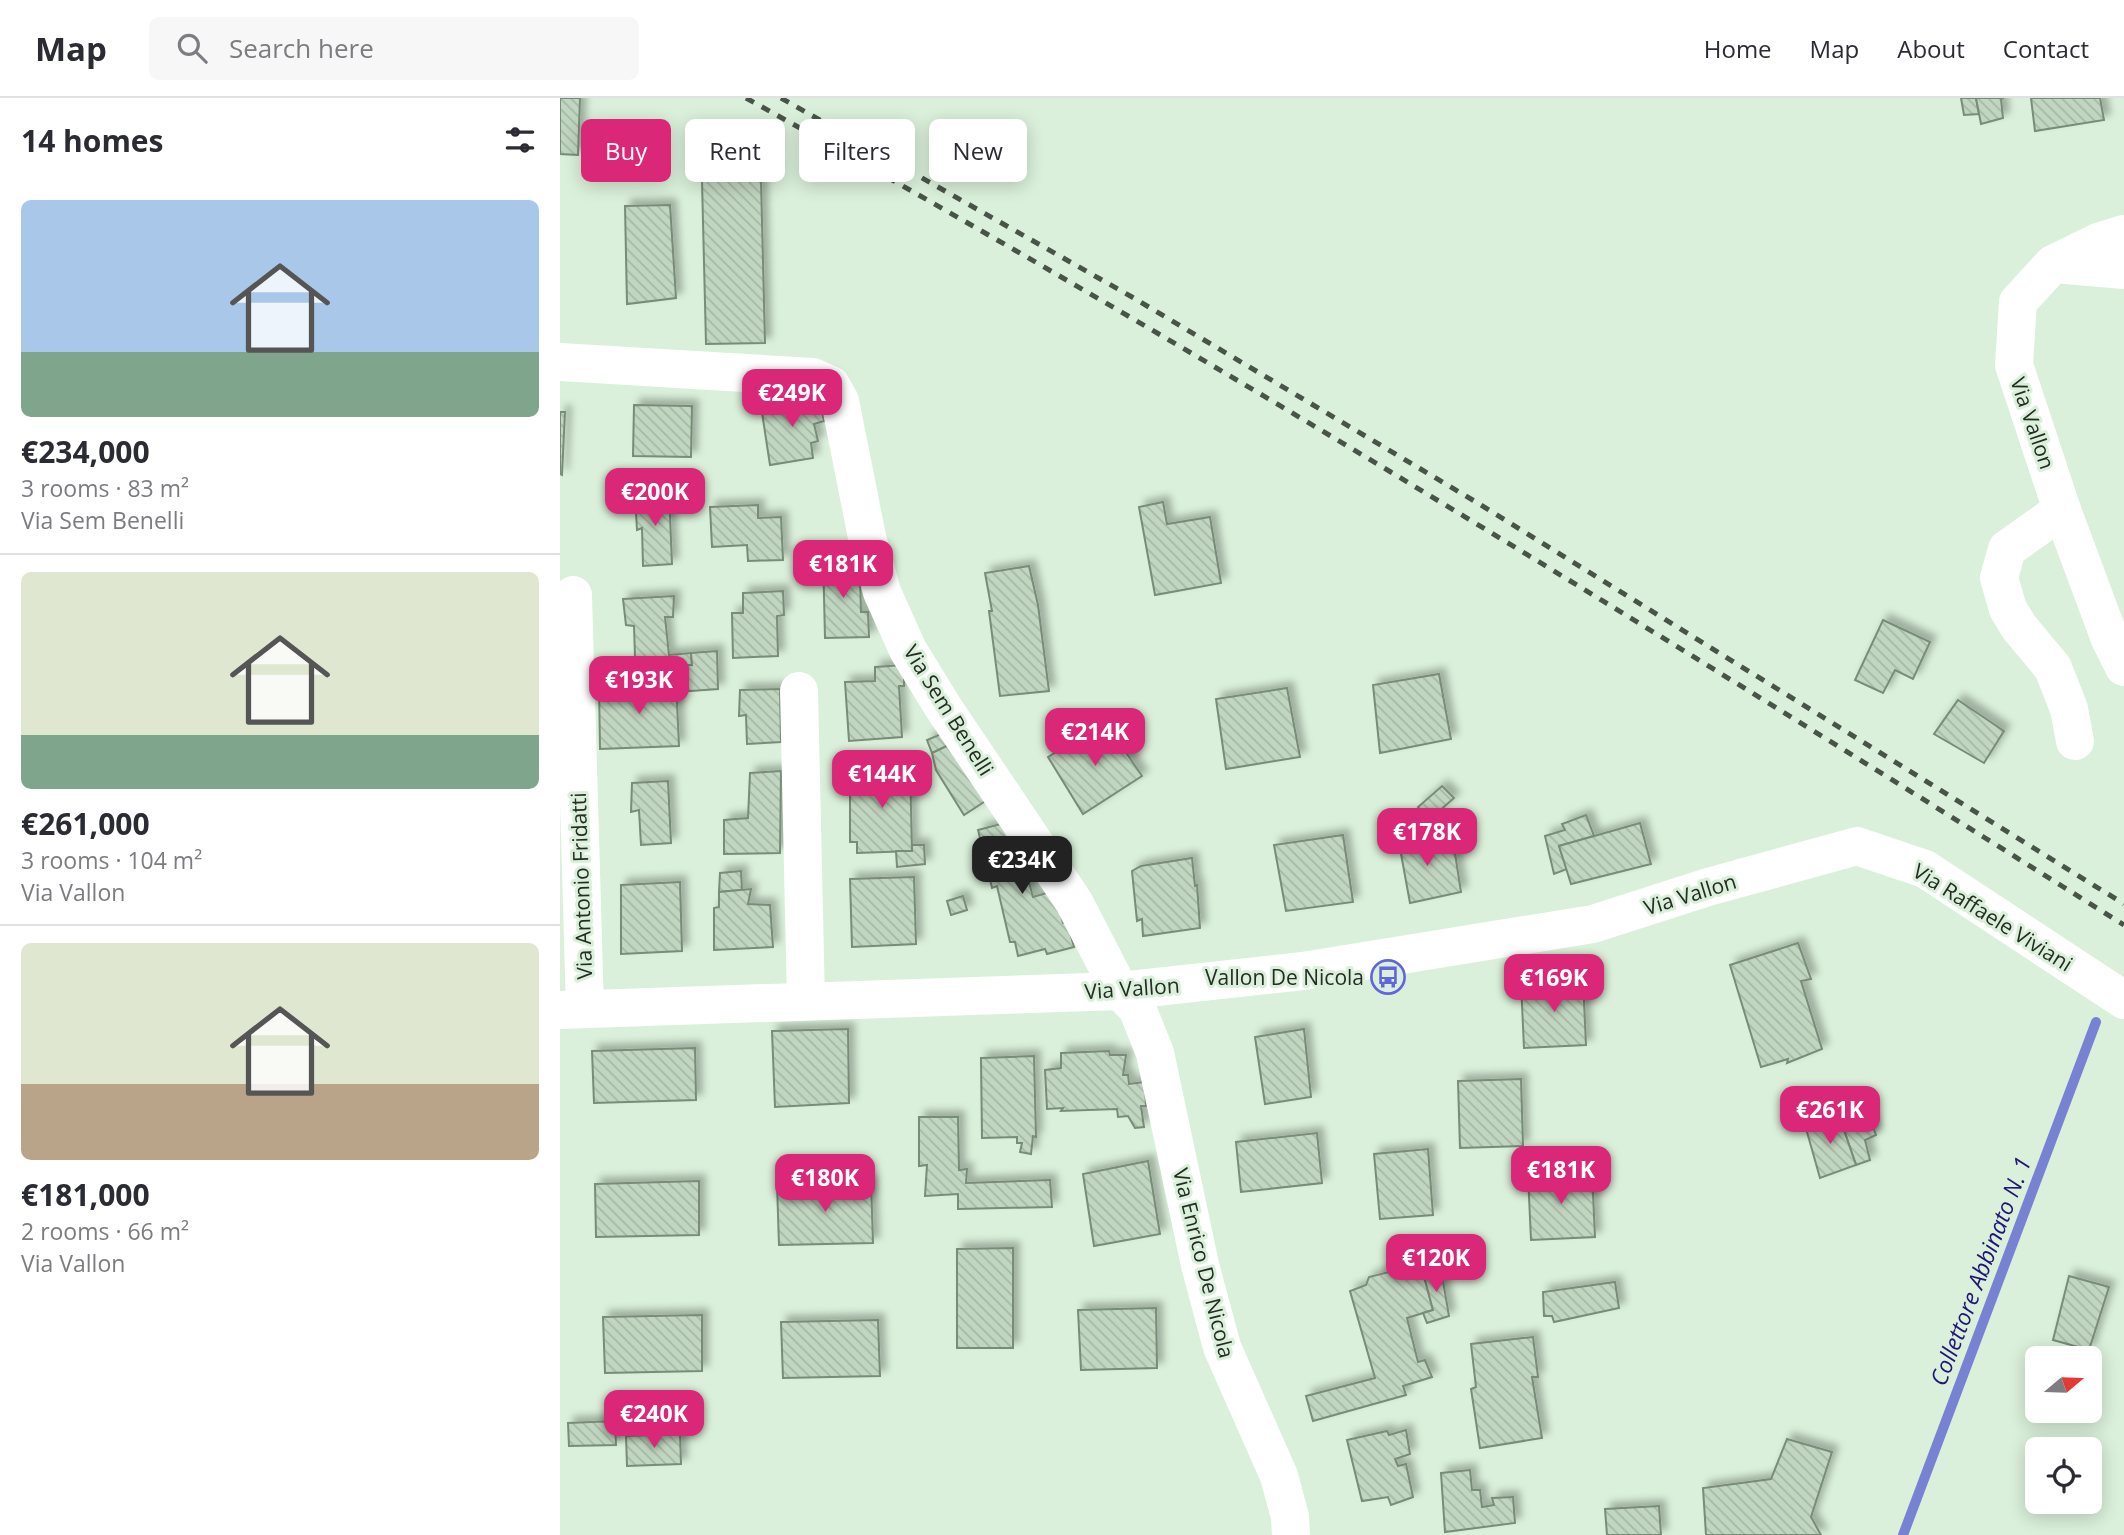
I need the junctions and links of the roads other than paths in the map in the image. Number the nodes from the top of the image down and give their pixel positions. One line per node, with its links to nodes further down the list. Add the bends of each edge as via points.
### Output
1 (2124, 234): 2 (street, Via Vallon)
2 (2053, 264): 3 (street); 5 (street, Via Vallon, via 2018,302 2014,365)
3 (2124, 270)
4 (560, 362): 11 (street, Via Sem Benelli, via 813,377 831,385 841,401 882,592 908,650 1074,902)
5 (2062, 510): 7 (street, Via Vallon); 9 (street, via 2007,549 1999,578 2008,609 2053,668)
6 (573, 595): 14 (street, Via Antonio Fridatti)
7 (2124, 667)
8 (799, 691): 13 (street)
9 (2075, 741)
10 (1857, 846): 11 (street, Via Vallon, via 1593,924 1303,971); 12 (street, Via Raffaele Viviani, via 1925,869)
11 (1121, 991): 13 (street, Via Vallon); 15 (street, Via Enrico De Nicola, via 1137,1008 1155,1054 1218,1334 1279,1476)
12 (2124, 1000)
13 (806, 1002): 14 (street, Via Vallon)
14 (573, 1009)
15 (1292, 1535)

